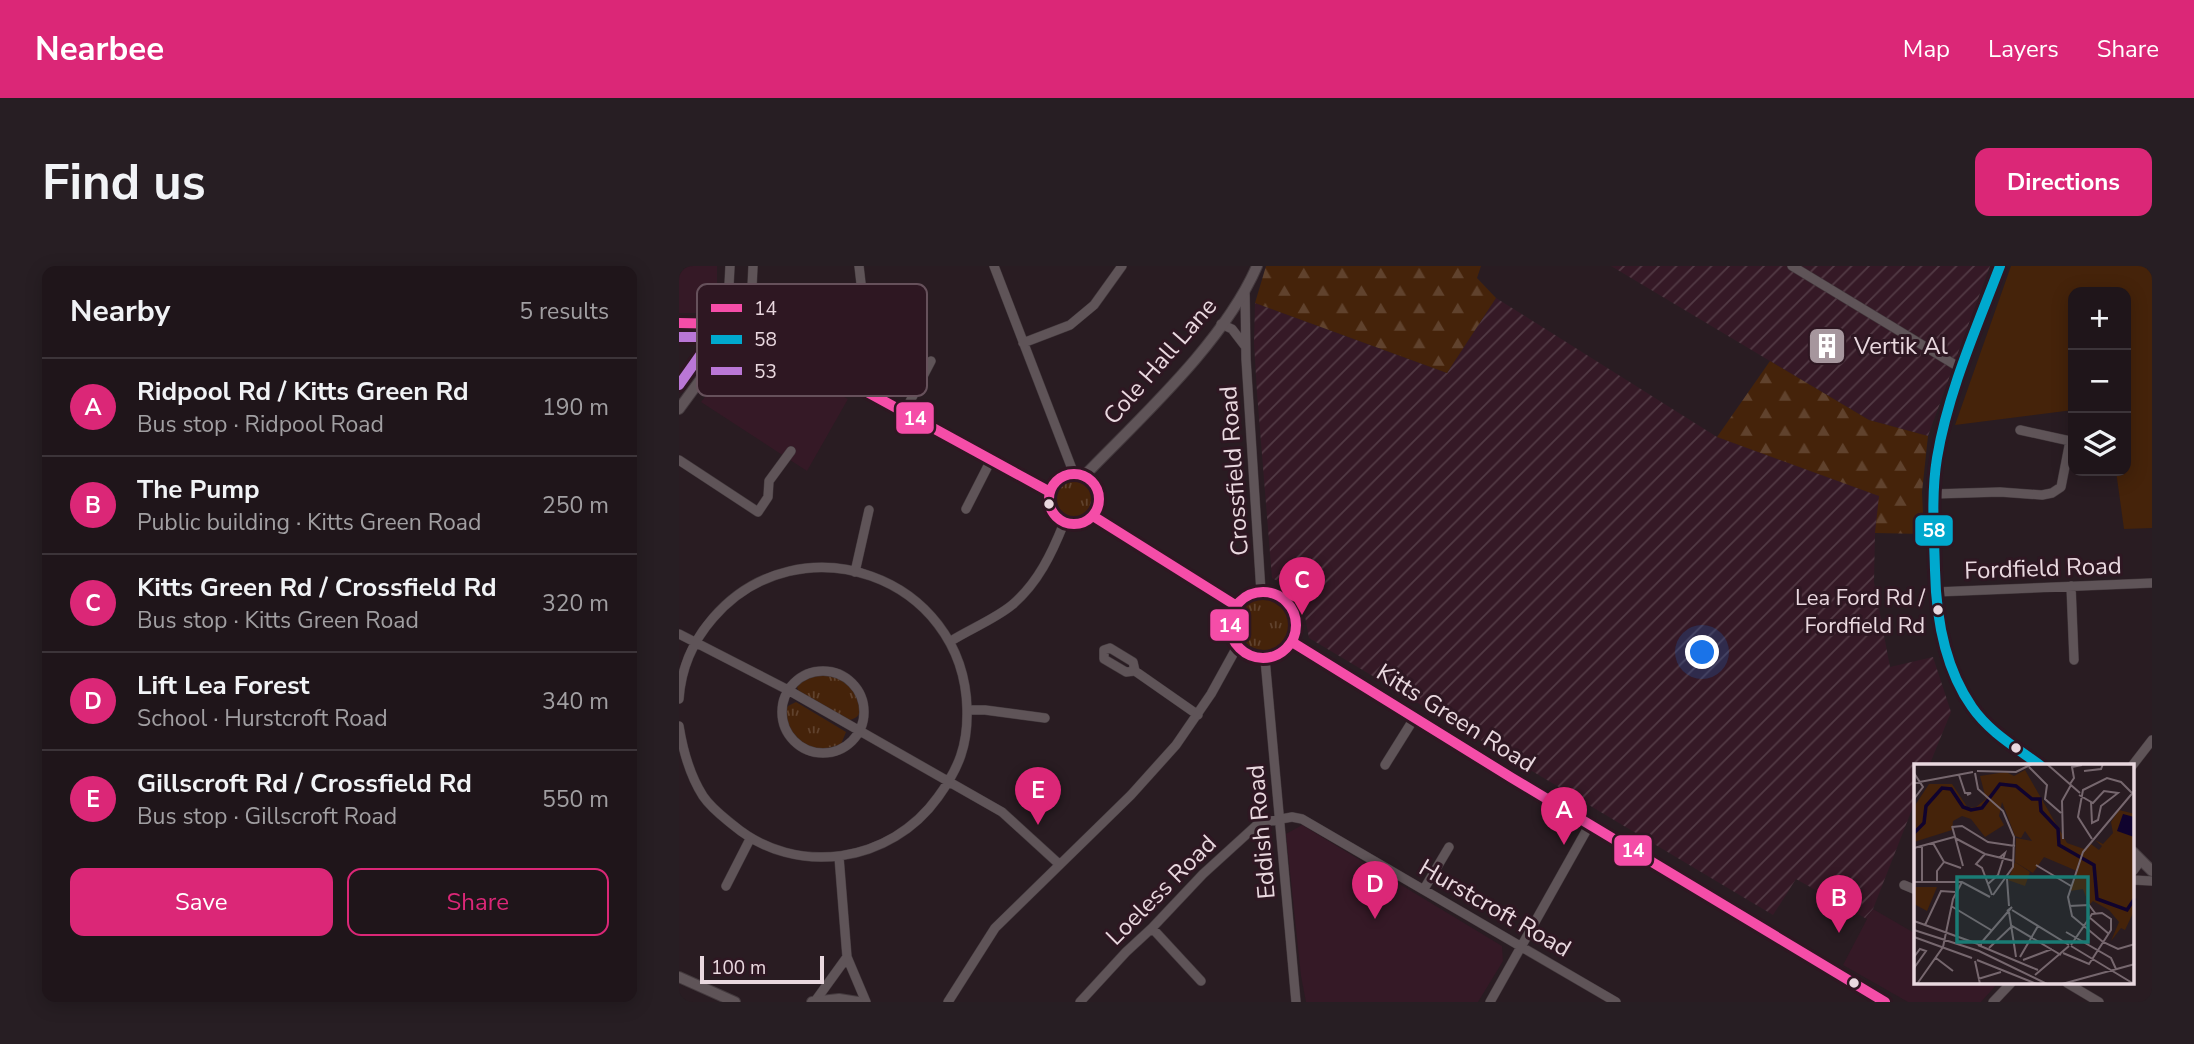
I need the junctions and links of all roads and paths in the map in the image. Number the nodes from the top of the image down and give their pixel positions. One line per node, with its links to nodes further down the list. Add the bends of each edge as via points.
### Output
1 (730, 266): 9 (street)
2 (753, 266): 10 (street)
3 (859, 266): 11 (street)
4 (994, 266): 16 (street)
5 (1122, 266): 16 (street, via 1094,305 1070,326)
6 (1257, 266): 12 (street, Cole Hall Lane)
7 (1792, 266): 20 (street)
8 (2000, 266): 20 (street)
9 (730, 284)
10 (752, 284)
11 (861, 284)
12 (1245, 291): 15 (street, Cole Hall Lane); 17 (street, Crossfield Road)
13 (679, 323): 14 (street)
14 (697, 324)
15 (1221, 324): 17 (street, via 1232,329); 32 (street, Cole Hall Lane, via 1185,370)
16 (1023, 343): 32 (street)
17 (1246, 348): 42 (street, Crossfield Road)
18 (931, 361): 19 (street)
19 (927, 369)
20 (1962, 369): 34 (street, via 1937,459)
21 (697, 384): 24 (street)
22 (873, 396): 25 (street)
23 (913, 396): 25 (street)
24 (679, 409)
25 (904, 413): 31 (street)
26 (2020, 430): 27 (street)
27 (2068, 440)
28 (790, 451): 30 (street, via 769,481 768,497 758,512)
29 (2068, 459): 34 (street, via 2061,487 2052,493)
30 (679, 460)
31 (991, 460): 33 (street); 35 (street)
32 (1079, 475): 33 (street, via 1059,479); 37 (street, via 1096,487 1100,496)
33 (1050, 492): 38 (street, via 1051,510)
34 (1934, 494): 43 (street)
35 (966, 509)
36 (869, 510): 39 (street)
37 (1093, 516): 38 (street, via 1081,524); 44 (street)
38 (1064, 523): 46 (street, via 1049,561 1011,606)
39 (855, 572): 46 (street, via 881,580 923,605); 48 (street, via 807,568 769,577 726,603)
40 (2152, 583): 41 (street, Fordfield Road)
41 (2071, 586): 43 (street, Fordfield Road); 51 (street)
42 (1261, 592): 44 (street); 47 (street, via 1280,596 1291,607 1296,627)
43 (1936, 592): 62 (street, via 1953,677 1981,718)
44 (1235, 605): 49 (street, via 1229,624)
45 (679, 634): 48 (street)
46 (951, 641): 55 (street, via 966,685)
47 (1293, 642): 50 (street, via 1278,656); 58 (street, Kitts Green Road)
48 (695, 643): 53 (street); 54 (street)
49 (1237, 646): 50 (street, via 1250,656); 56 (street)
50 (1265, 659): 66 (street, Eddish Road)
51 (2074, 660)
52 (1135, 671): 56 (street)
53 (788, 690): 60 (street); 60 (street, via 807,673 820,670 845,677 864,703); 60 (street, via 782,719 787,734 804,750 817,754 839,751)
54 (679, 699)
55 (967, 710): 57 (street); 65 (street, via 961,760)
56 (1198, 715): 72 (street, via 1146,778)
57 (1045, 718)
58 (1415, 718): 64 (street); 67 (street, Kitts Green Road)
59 (679, 726): 68 (street, via 687,765 704,798)
60 (858, 730): 65 (street)
61 (2152, 740): 63 (street)
62 (2038, 764)
63 (2134, 764)
64 (1385, 765)
65 (950, 782): 71 (street, via 903,834); 72 (street, via 1002,812)
66 (1278, 819): 76 (street, Hurstcroft Road, via 1302,819); 78 (street, Loeless Road, via 1259,823); 91 (street, Eddish Road)
67 (1590, 824): 79 (street); 94 (street, Kitts Green Road)
68 (750, 839): 71 (street, via 778,851); 75 (street)
69 (1449, 847): 76 (street)
70 (2137, 856): 73 (street)
71 (839, 857): 80 (street)
72 (1059, 864): 89 (street, via 995,928)
73 (2152, 871)
74 (1904, 885): 77 (street)
75 (726, 886)
76 (1425, 889): 79 (street, Hurstcroft Road)
77 (1914, 889)
78 (1153, 928): 82 (street); 90 (street, Loeless Road)
79 (1523, 946): 92 (street); 93 (street, Hurstcroft Road)
80 (846, 957): 85 (street); 88 (street)
81 (679, 977): 86 (street)
82 (1201, 981)
83 (2010, 984): 95 (street)
84 (2069, 984): 96 (street)
85 (814, 1001): 87 (street)
86 (735, 1002)
87 (858, 1002)
88 (866, 1002)
89 (948, 1002)
90 (1080, 1002)
91 (1296, 1002)
92 (1490, 1002)
93 (1616, 1002)
94 (1885, 1002)
95 (1993, 1002)
96 (2099, 1002)

